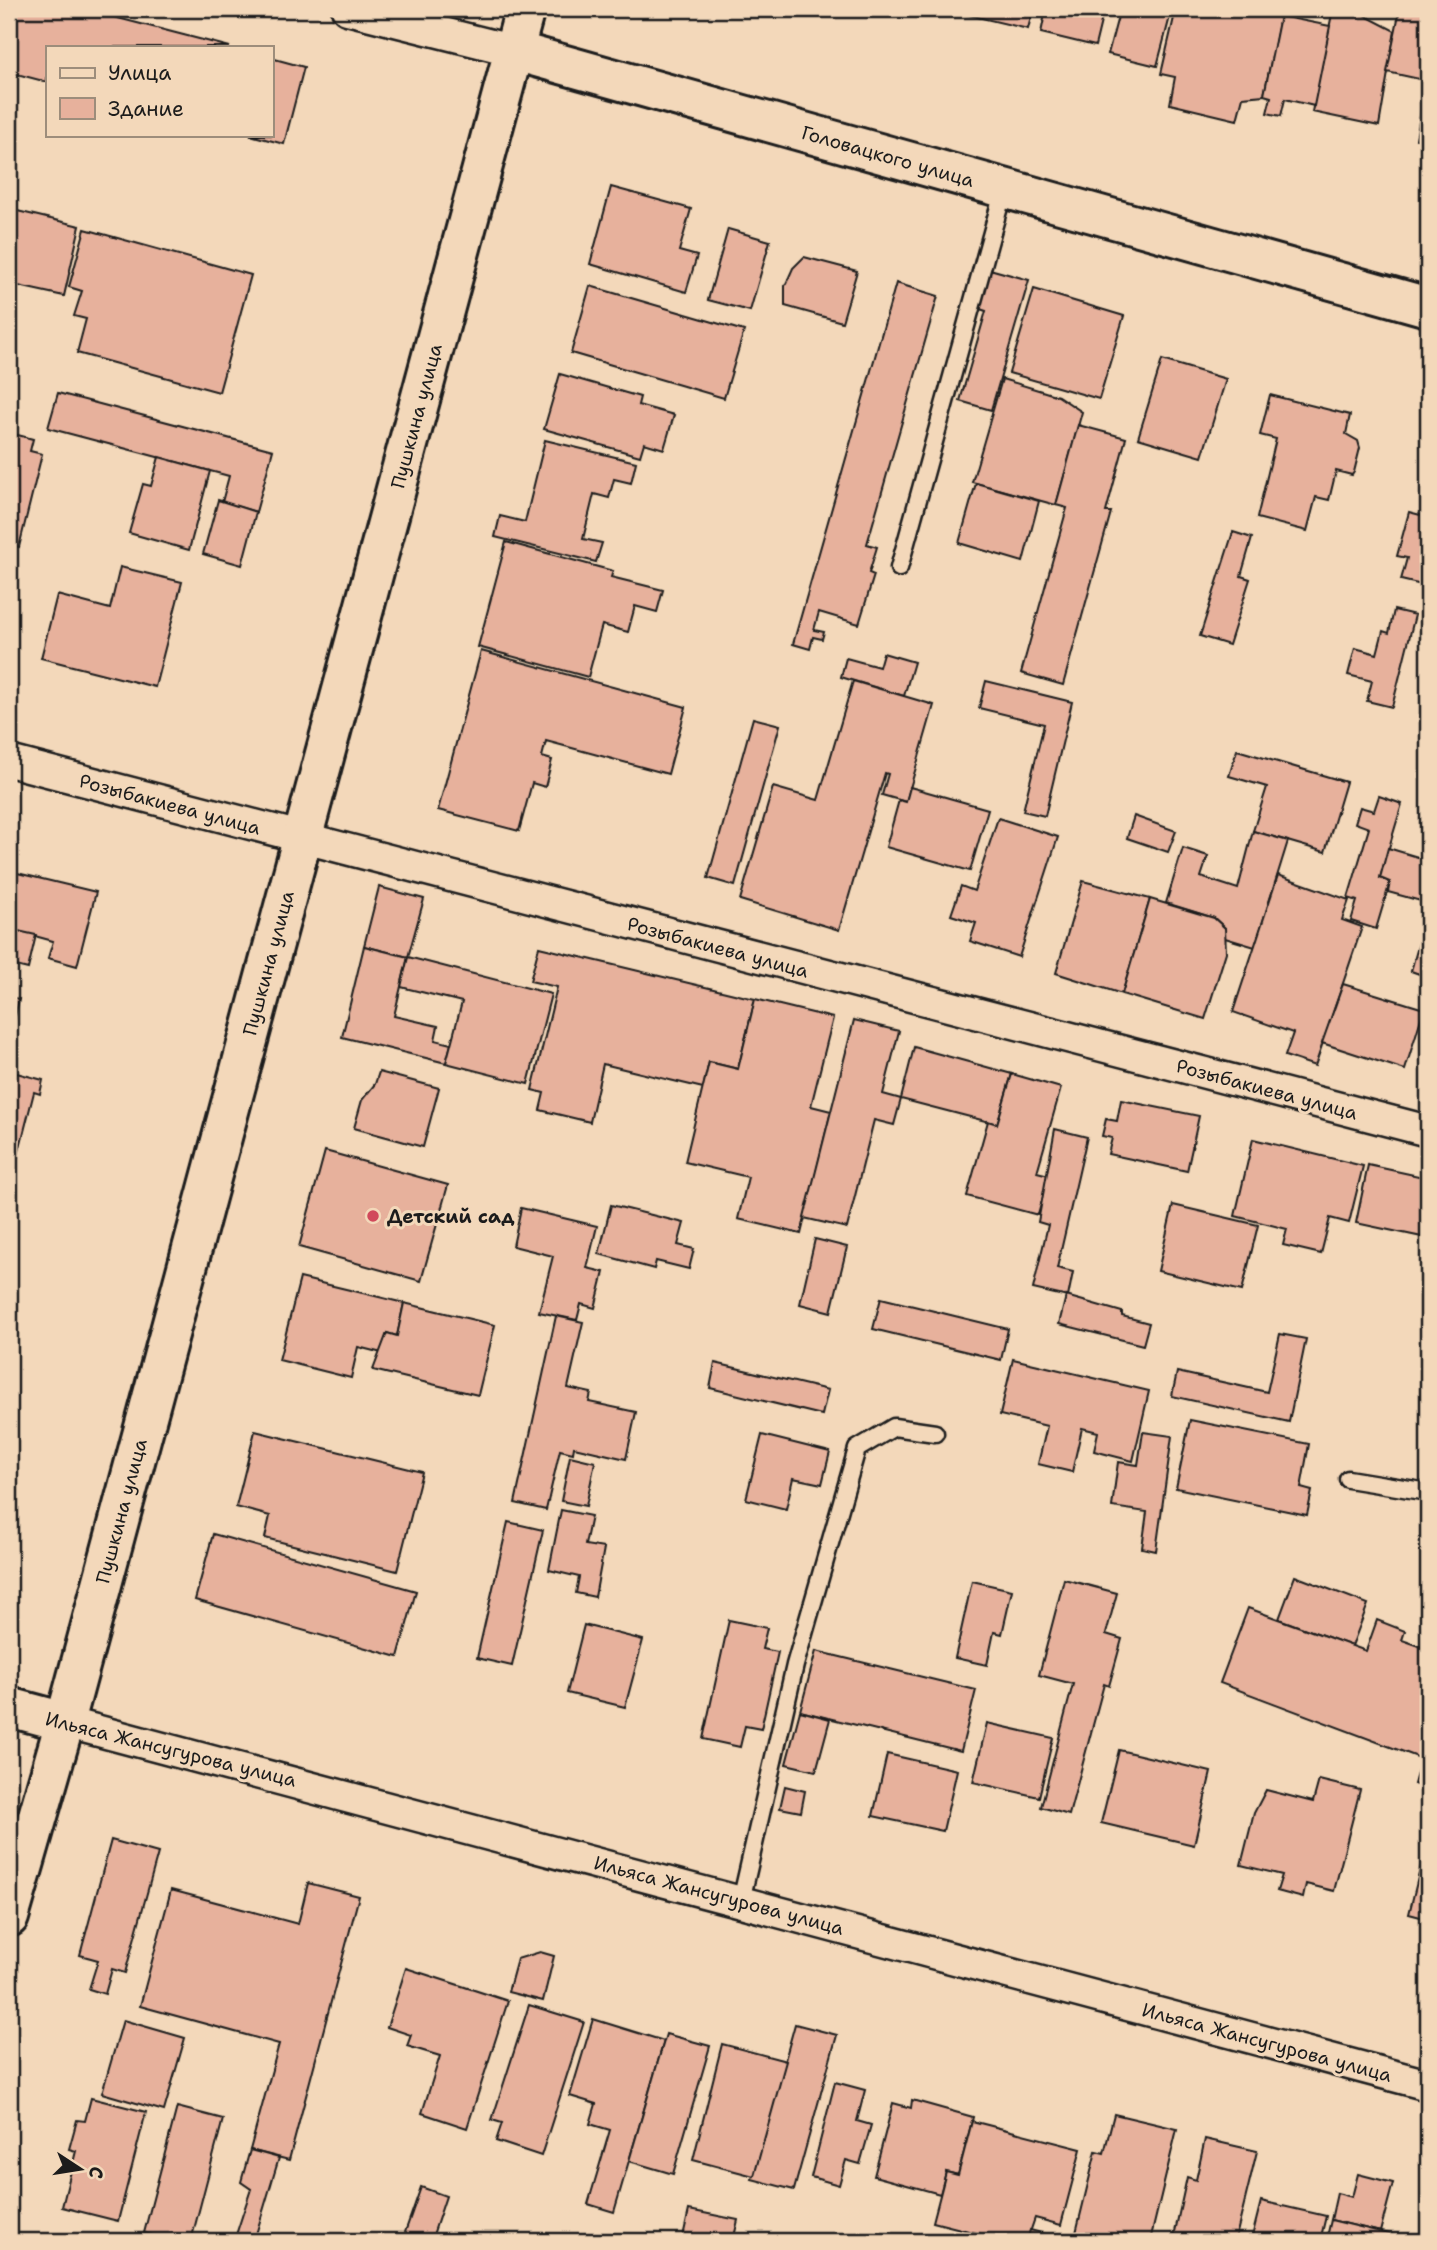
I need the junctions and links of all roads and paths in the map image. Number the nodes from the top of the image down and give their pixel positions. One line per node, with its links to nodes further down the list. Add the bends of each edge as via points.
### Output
1 (347, 9): 3 (street, Головацкого улица)
2 (525, 9): 3 (main road, Пушкина улица)
3 (515, 51): 4 (main road, Головацкого улица); 8 (main road, Пушкина улица)
4 (1004, 188): 5 (main road, Головацкого улица); 6 (lane)
5 (1428, 307)
6 (899, 568)
7 (9, 761): 8 (street, Розыбакиева улица)
8 (301, 839): 9 (street, Розыбакиева улица); 14 (main road, Пушкина улица)
9 (1428, 1131)
10 (935, 1433): 15 (lane, via 894,1427 857,1449 795,1665)
11 (1348, 1479): 12 (lane)
12 (1428, 1492)
13 (9, 1707): 14 (main road, Ильяса Жансугурова улица)
14 (65, 1722): 15 (street, Ильяса Жансугурова улица); 16 (main road, Пушкина улица)
15 (741, 1900): 17 (street, Ильяса Жансугурова улица)
16 (9, 1917)
17 (1428, 2085)

